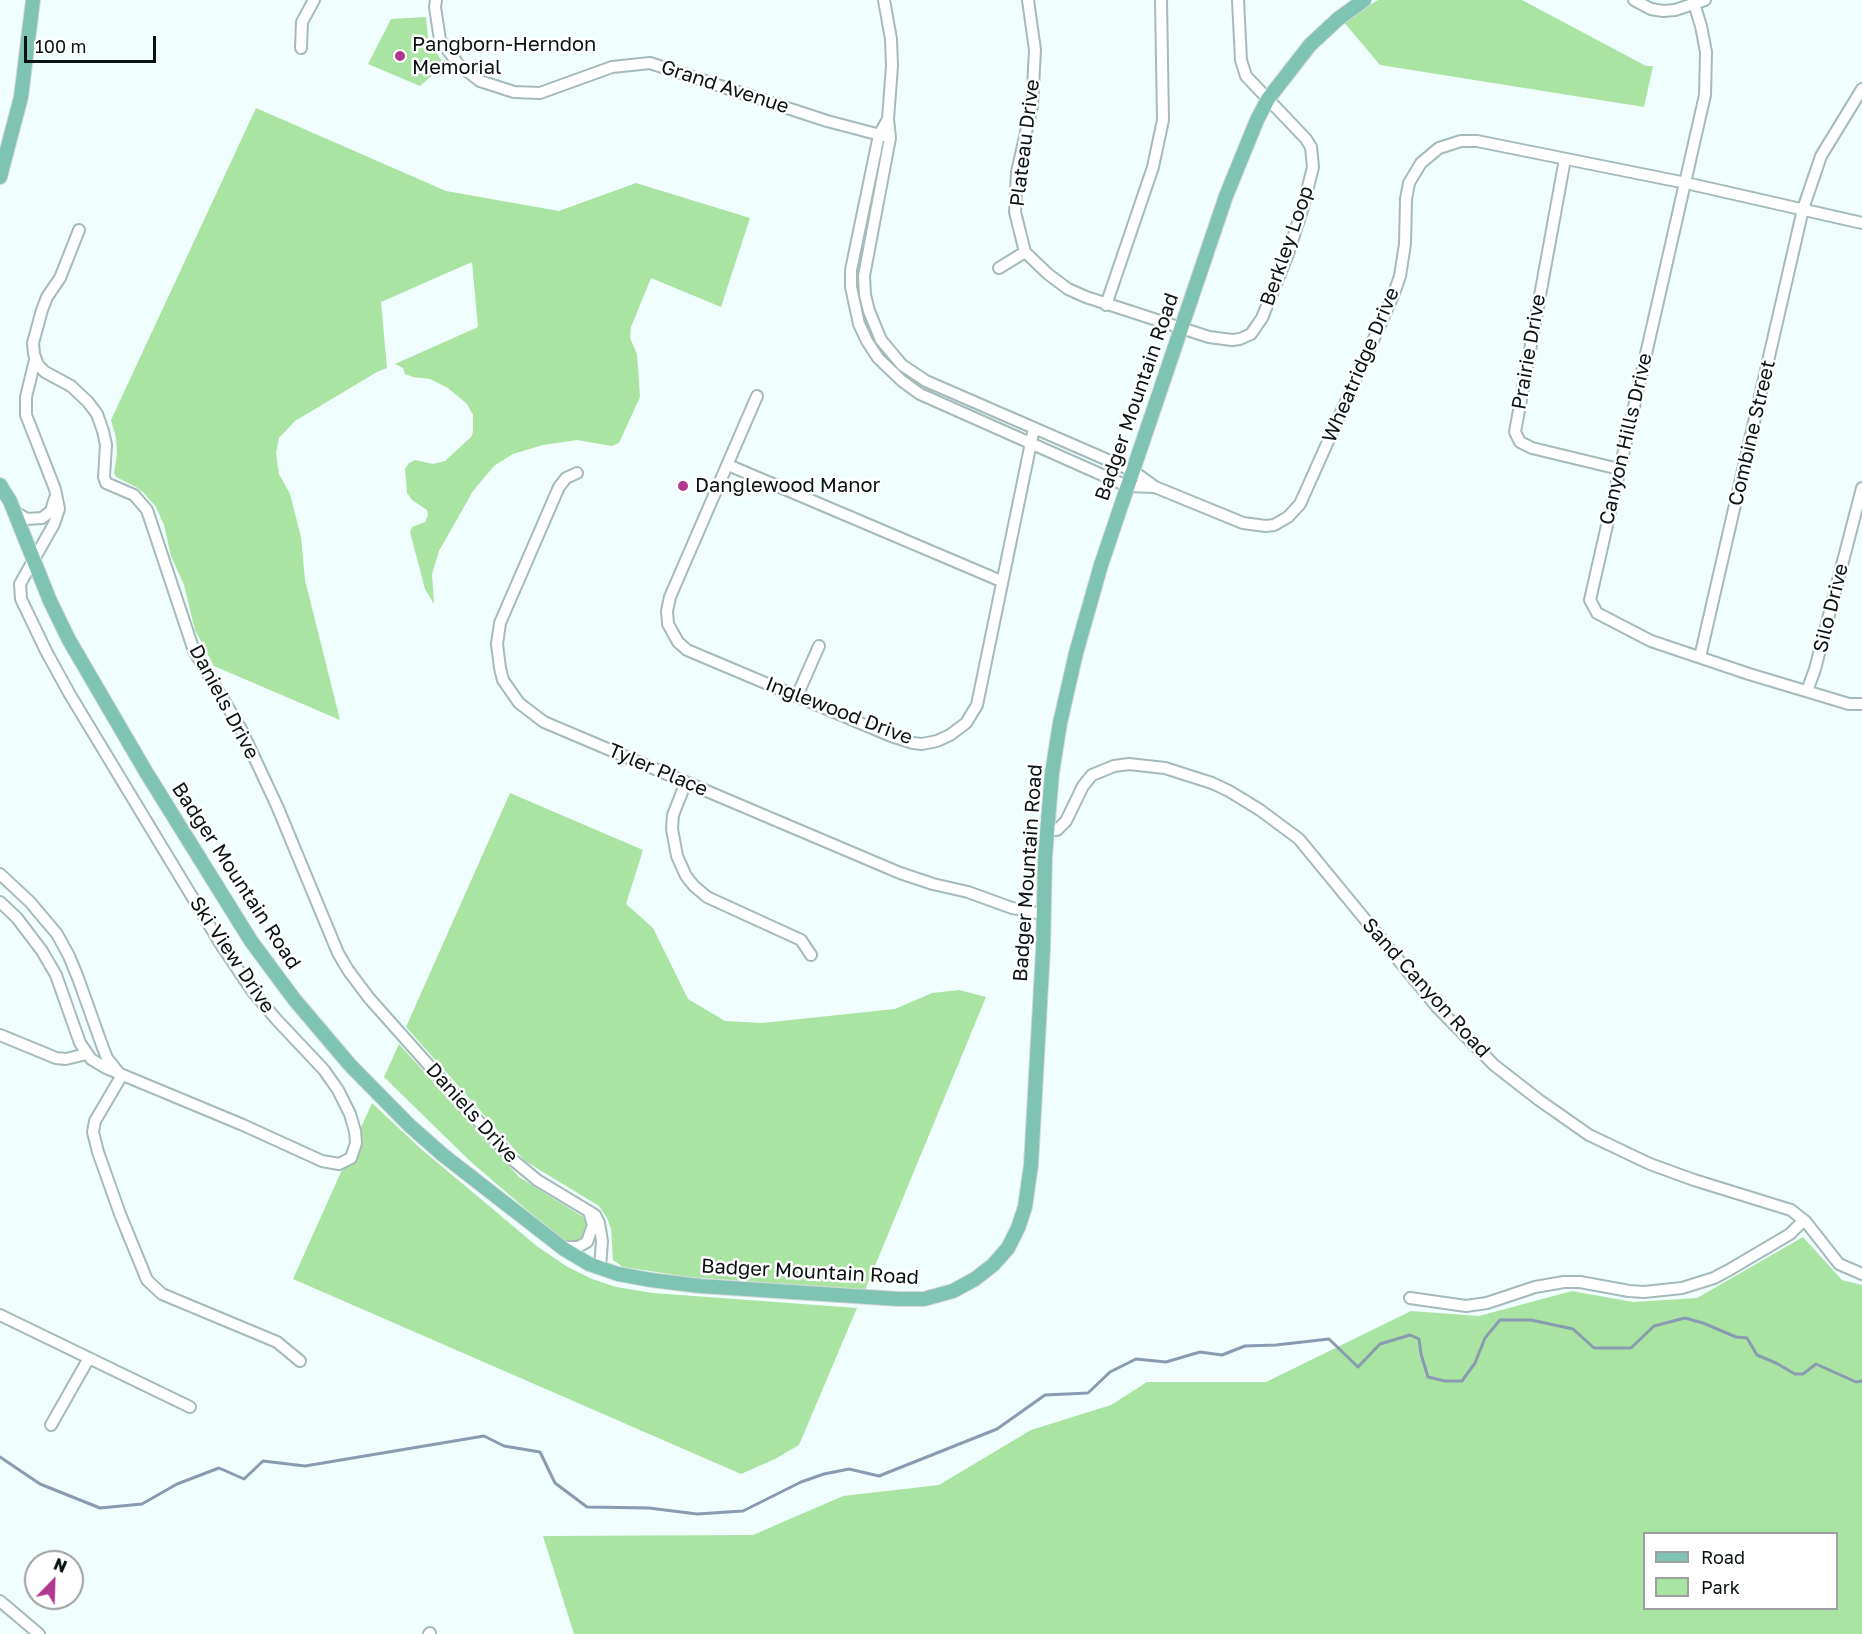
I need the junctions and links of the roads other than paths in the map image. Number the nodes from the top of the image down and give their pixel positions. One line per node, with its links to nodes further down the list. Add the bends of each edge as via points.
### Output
1 (33, 0): 18 (main road, via 21,98)
2 (315, 0): 11 (street, via 302,22)
3 (436, 0): 15 (street, Grand Avenue, via 440,40 459,65 480,81 514,92 540,93 612,68 650,63)
4 (884, 0): 14 (street, via 891,39)
5 (1028, 0): 23 (street, Plateau Drive, via 1035,50 1015,212)
6 (1161, 0): 25 (street, via 1162,120 1153,167)
7 (1238, 0): 13 (street, via 1243,68)
8 (1364, 0): 13 (main road, Badger Mountain Road, via 1310,45)
9 (1634, 0): 10 (street, via 1663,11)
10 (1698, 1): 19 (street, Canyon Hills Drive, via 1706,75)
11 (301, 48)
12 (1862, 89): 20 (street, Combine Street, via 1821,156)
13 (1268, 99): 26 (main road, Badger Mountain Road, via 1226,196); 26 (street, Berkley Loop, via 1306,139 1313,156 1288,254 1259,325 1251,334 1240,339 1222,339)
14 (888, 119): 15 (street); 16 (street, Wheatridge Drive)
15 (879, 135): 16 (street, Grand Avenue); 30 (street, via 851,270 854,305 867,341 889,370 920,394)
16 (890, 138): 29 (street, Wheatridge Drive, via 864,276 874,326 890,352 914,374)
17 (1565, 159): 19 (street, Wheatridge Drive); 32 (street, Prairie Drive, via 1515,432 1520,442 1532,448); 37 (street, Wheatridge Drive, via 1477,141 1454,142 1432,152 1416,169 1407,191 1404,255 1393,296 1294,512 1274,525 1243,523)
18 (0, 177)
19 (1686, 183): 20 (street); 32 (street, Canyon Hills Drive)
20 (1803, 209): 21 (street); 44 (street, Combine Street)
21 (1862, 223)
22 (79, 230): 27 (street, via 60,278 44,302 33,343)
23 (1025, 252): 24 (street); 25 (street, via 1068,289)
24 (999, 268)
25 (1106, 305): 26 (street)
26 (1182, 328): 33 (main road, Badger Mountain Road)
27 (35, 360): 39 (street, via 26,415); 57 (street, Daniels Drive, via 40,369 71,386 88,402 105,438 106,483 134,495 147,510 194,651 241,729 348,970 520,1166)
28 (757, 396): 31 (street, Inglewood Drive)
29 (1034, 428): 30 (street, Inglewood Drive); 33 (street, Wheatridge Drive)
30 (1031, 443): 36 (street); 42 (street, Inglewood Drive)
31 (728, 465): 42 (street); 46 (street, Inglewood Drive, via 670,597 668,624 687,650)
32 (1619, 469): 44 (street, Canyon Hills Drive, via 1590,595 1592,607 1651,641)
33 (1133, 471): 36 (main road, Badger Mountain Road); 37 (street, Wheatridge Drive)
34 (577, 473): 48 (street, Tyler Place, via 559,487 500,623 497,655 504,680 519,704 544,722)
35 (0, 485): 40 (main road, Badger Mountain Road)
36 (1128, 486): 37 (street, Wheatridge Drive); 49 (main road, Badger Mountain Road, via 1076,653 1060,723)
37 (1155, 487)
38 (1862, 488): 45 (street, Silo Drive)
39 (55, 489): 40 (street, via 54,505 47,515 31,519); 41 (street, via 59,508 56,519)
40 (15, 512): 41 (main road, Badger Mountain Road)
41 (34, 559): 56 (street, Ski View Drive, via 19,593 50,659 236,968 338,1090 355,1131 355,1149 347,1161 328,1164); 59 (main road, Badger Mountain Road, via 60,623 83,665 271,970 350,1065 410,1125)
42 (1002, 581): 46 (street, Inglewood Drive, via 977,705 966,723 950,735 922,744 903,740)
43 (819, 646): 46 (street)
44 (1700, 657): 45 (street, Canyon Hills Drive)
45 (1807, 691): 47 (street, Canyon Hills Drive)
46 (796, 696)
47 (1862, 704)
48 (686, 782): 52 (street, Tyler Place, via 914,878 1012,909); 53 (street, via 673,815 672,829 676,856 690,881 707,897 801,940)
49 (1047, 830): 52 (main road, Badger Mountain Road); 58 (street, Sand Canyon Road, via 1057,830 1066,821 1085,782 1114,766 1165,768 1229,791 1299,839 1437,1007 1494,1065 1539,1100 1589,1135 1626,1153 1694,1180 1784,1206)
50 (0, 874): 56 (street, via 57,934 103,1048)
51 (0, 902): 55 (street, via 47,959)
52 (1042, 914): 60 (main road, Badger Mountain Road, via 1029,1187 1018,1228 993,1265 953,1291 924,1299 700,1286 637,1278)
53 (811, 955)
54 (0, 1035): 55 (street, via 57,1058)
55 (86, 1054): 56 (street, Ski View Drive)
56 (122, 1075): 65 (street, via 95,1121 93,1132 147,1280 162,1294 277,1342)
57 (577, 1203): 59 (street, via 592,1219 590,1236 578,1247); 60 (street, Daniels Drive, via 599,1223)
58 (1804, 1220): 61 (street, Sand Canyon Road, via 1839,1264); 62 (street, via 1790,1234 1729,1270 1682,1288 1636,1292 1564,1282 1466,1306)
59 (561, 1247): 60 (main road, Badger Mountain Road)
60 (600, 1268)
61 (1862, 1274)
62 (1410, 1298)
63 (0, 1315): 64 (street)
64 (89, 1358): 66 (street); 67 (street)
65 (300, 1361)
66 (190, 1407)
67 (51, 1425)
68 (0, 1601): 69 (street)
69 (39, 1634)

